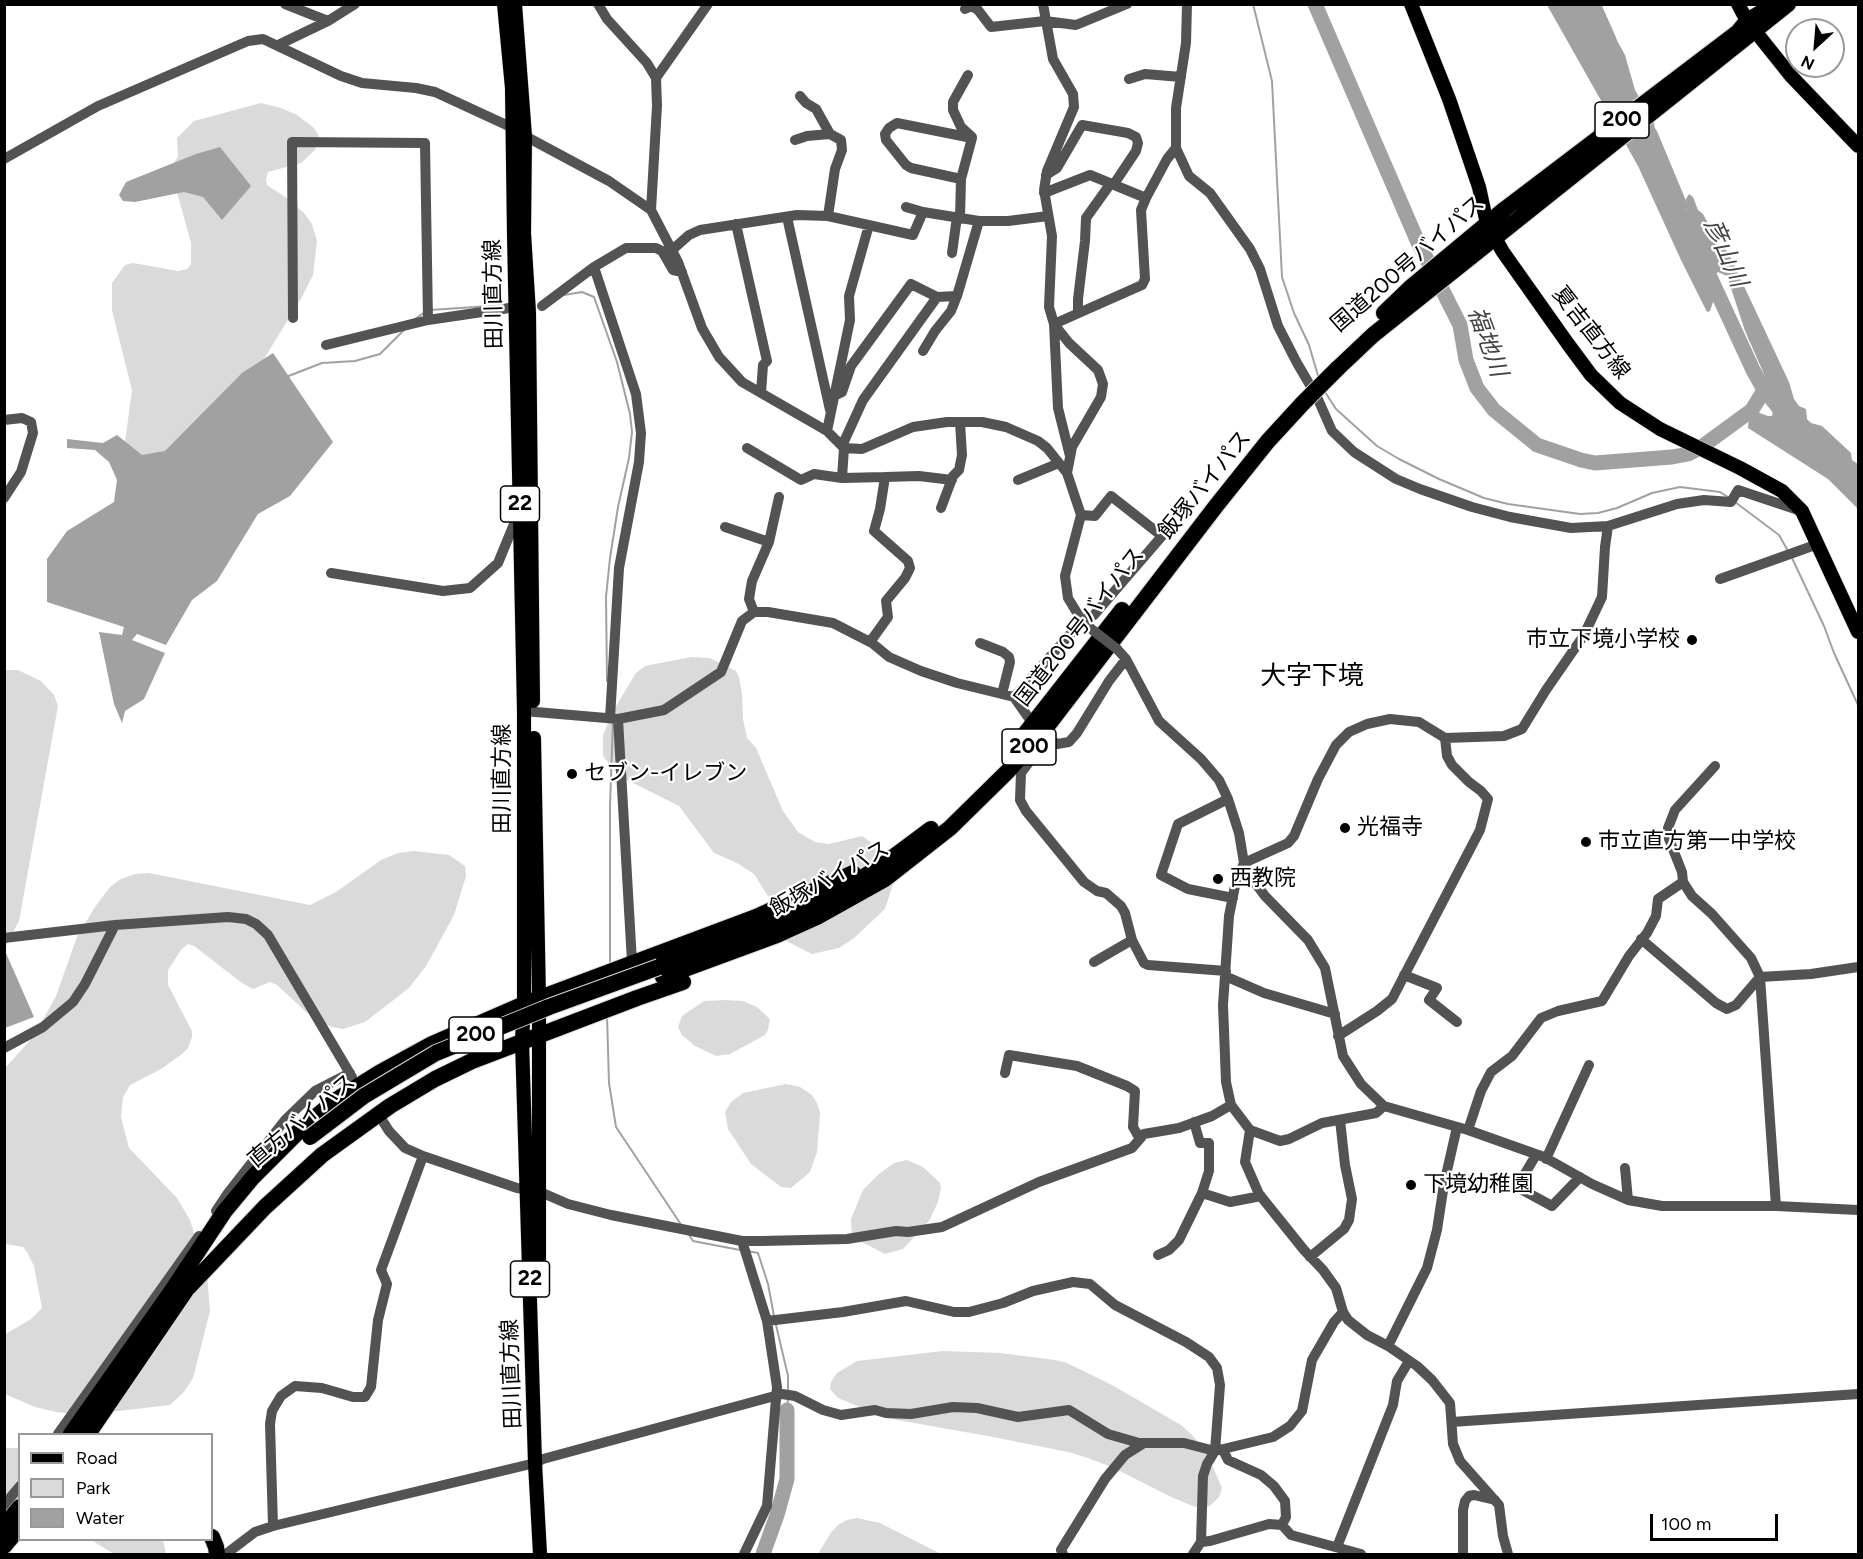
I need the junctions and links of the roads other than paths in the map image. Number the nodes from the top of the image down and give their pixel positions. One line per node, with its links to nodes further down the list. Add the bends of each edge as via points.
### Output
1 (285, 4): 15 (street)
2 (355, 4): 15 (street)
3 (504, 4): 24 (main road, 田川直方線 / 22)
4 (515, 4): 26 (main road, 田川直方線 / 22)
5 (598, 4): 21 (street)
6 (708, 4): 21 (street)
7 (1043, 4): 16 (street)
8 (1127, 4): 16 (street, via 1076,25)
9 (1187, 4): 20 (street)
10 (1411, 4): 47 (main road, 夏吉直方線, via 1460,132)
11 (1738, 4): 17 (main road)
12 (1774, 4): 17 (highway, 200)
13 (1788, 4): 17 (highway, 200)
14 (965, 9): 16 (street, via 978,9 991,27)
15 (328, 21): 18 (street)
16 (1045, 21): 32 (street, via 1053,59 1073,94 1074,107)
17 (1746, 31): 29 (main road); 47 (highway, 国道200号バイパス / 200)
18 (278, 45): 24 (street, via 341,76 362,83 435,92); 31 (street, via 263,39 248,41 98,106)
19 (968, 75): 27 (street, via 953,102 953,110)
20 (1181, 77): 22 (street, via 1145,74); 30 (street)
21 (656, 78): 38 (street)
22 (1129, 79)
23 (800, 96): 25 (street, via 816,109)
24 (513, 128): 26 (street); 54 (main road, 田川直方線 / 22)
25 (830, 134): 28 (street); 40 (street, via 841,140 842,150)
26 (525, 136): 38 (street, via 609,181); 54 (main road, 田川直方線 / 22, via 524,233)
27 (972, 138): 33 (street); 33 (street, via 897,123 885,134 910,168)
28 (795, 140)
29 (1858, 146)
30 (1176, 148): 36 (street); 82 (street, via 1189,176 1210,193 1250,249 1278,326 1332,431 1354,452 1396,479 1472,507 1571,528)
31 (4, 159)
32 (1046, 176): 34 (street, via 1057,168 1082,125 1136,137 1136,151); 35 (street)
33 (961, 178): 43 (street)
34 (1113, 184): 35 (street, via 1090,176); 36 (street); 55 (street, via 1086,218)
35 (1044, 193): 41 (street)
36 (1146, 198): 55 (street, via 1141,210 1145,279 1142,285)
37 (906, 207): 39 (street)
38 (651, 210): 48 (street)
39 (923, 212): 43 (street); 46 (street, via 913,235)
40 (828, 216): 42 (street); 46 (street)
41 (1048, 216): 44 (street); 58 (street, via 1052,236 1049,307)
42 (787, 217): 45 (street); 63 (street)
43 (958, 218): 44 (street); 49 (street)
44 (979, 221): 52 (street)
45 (736, 224): 48 (street, via 700,230); 61 (street, via 766,361)
46 (869, 225): 62 (street, via 849,296 850,320)
47 (1490, 231): 80 (main road, 夏吉直方線, via 1591,375 1620,403 1659,429 1782,491); 98 (highway, 国道200号バイパス / 200, via 1414,293 1301,399 1273,420)
48 (672, 250): 51 (street)
49 (952, 253)
50 (594, 267): 51 (street, via 626,248 645,247 662,251 673,270); 54 (street); 97 (street, via 636,394 641,433 619,568)
51 (682, 272): 61 (street, via 702,328 719,357 742,382)
52 (957, 296): 53 (street); 60 (street)
53 (937, 297): 62 (street, via 911,284 851,366 842,392); 67 (street, via 863,400)
54 (529, 306): 57 (street); 78 (main road, 田川直方線 / 22); 96 (main road, 田川直方線 / 22)
55 (1078, 313): 58 (street)
56 (293, 318): 57 (street, via 292,142 425,143)
57 (428, 320): 59 (street)
58 (1054, 324): 69 (street, via 1058,408); 69 (street, via 1098,370 1103,384 1101,397)
59 (326, 345)
60 (923, 351)
61 (761, 393): 66 (street)
62 (834, 396): 63 (street)
63 (831, 413): 66 (street)
64 (4, 420): 77 (street, via 22,418 31,422 33,433 21,472)
65 (960, 422): 67 (street, via 914,427 862,449); 70 (street, via 1006,427 1038,441); 74 (street, via 962,455)
66 (827, 430): 67 (street)
67 (843, 447): 73 (street)
68 (747, 448): 73 (street, via 801,480 814,474)
69 (1070, 457): 71 (street)
70 (1059, 463): 71 (street); 75 (street)
71 (1067, 473): 81 (street)
72 (885, 477): 73 (street); 74 (street); 91 (street, via 874,531 908,561 910,568 886,601 888,617)
73 (842, 478)
74 (952, 480): 79 (street)
75 (1018, 480)
76 (779, 497): 84 (street)
77 (4, 498)
78 (520, 508): 86 (street, via 498,563 470,588 443,591); 96 (main road, 田川直方線 / 22)
79 (941, 508)
80 (1802, 511): 82 (street, via 1738,490 1731,502 1677,504); 85 (main road, 夏吉直方線)
81 (1081, 515): 89 (street, via 1065,576 1068,598); 89 (street, via 1095,516 1111,496 1162,536)
82 (1608, 526): 99 (street, via 1602,597 1584,634 1522,729 1504,736)
83 (725, 527): 84 (street)
84 (769, 542): 88 (street, via 752,581 749,599)
85 (1818, 544): 87 (street); 90 (main road, 夏吉直方線)
86 (331, 573)
87 (1720, 579)
88 (754, 612): 91 (street, via 818,619); 97 (street, via 742,621 721,672 664,710)
89 (1086, 624): 93 (street, bridge); 95 (street)
90 (1858, 632)
91 (870, 642): 94 (street, via 889,657 921,671)
92 (980, 643): 94 (street, via 1009,657)
93 (1126, 659): 98 (street, via 1069,742 1058,744); 101 (street, via 1159,721 1201,759 1219,780)
94 (1002, 694): 95 (street)
95 (1014, 697): 98 (street)
96 (529, 712): 97 (street); 118 (main road, 田川直方線 / 22)
97 (614, 718): 111 (street)
98 (1040, 732): 102 (highway, 国道200号バイパス / 200, via 1004,759 964,802 922,838); 104 (highway, 飯塚バイパス / 200, via 1008,771 950,828); 110 (street, via 1021,772 1020,800 1084,882 1121,906)
99 (1445, 738): 103 (street, via 1406,719 1367,723 1349,732 1336,745 1318,779 1294,836 1288,843); 116 (street, via 1452,765 1488,799 1479,830)
100 (1715, 766): 105 (street, via 1675,810 1668,828)
101 (1228, 799): 103 (street); 106 (street, via 1178,824 1161,875 1188,890)
102 (895, 855): 111 (highway, via 756,917); 114 (highway, 国道200号バイパス / 200, via 828,899)
103 (1244, 863): 106 (street); 119 (street, via 1265,896 1308,940 1325,968)
104 (885, 879): 114 (highway, 飯塚バイパス / 200, via 777,935); 121 (highway, via 852,906 768,950)
105 (1683, 882): 109 (street, via 1658,899 1656,916); 117 (street, via 1751,958)
106 (1233, 898): 115 (street)
107 (115, 925): 108 (street); 124 (street, via 73,1002 43,1027); 157 (street, via 228,917 256,924 268,934 351,1075 315,1091 285,1120 228,1193)
108 (4, 938)
109 (1641, 939): 117 (street, via 1727,1009 1736,1005); 132 (street, via 1602,1001 1541,1018 1512,1056 1491,1072)
110 (1132, 940): 112 (street); 115 (street, via 1148,965)
111 (632, 962): 118 (highway)
112 (1094, 962)
113 (1858, 967): 117 (street)
114 (661, 972): 148 (highway, 直方バイパス / 200, bridge, via 549,1007 436,1053 364,1096 261,1182 212,1237)
115 (1226, 973): 119 (street, via 1264,993); 127 (street, via 1223,1037)
116 (1404, 975): 120 (street, via 1437,988 1429,1000); 122 (street, via 1392,999)
117 (1760, 977): 143 (street)
118 (532, 1001): 121 (main road, 田川直方線 / 22); 123 (main road, 田川直方線 / 22); 148 (highway, via 432,1044 336,1100 253,1177 224,1212)
119 (1335, 1014): 122 (street)
120 (1457, 1022)
121 (539, 1035): 123 (highway); 139 (main road, 田川直方線 / 22, via 540,1155)
122 (1338, 1036): 128 (street, via 1343,1056 1361,1084)
123 (522, 1041): 139 (main road, 田川直方線 / 22); 148 (highway, via 435,1079 322,1155)
124 (4, 1048)
125 (1589, 1065): 136 (street)
126 (1005, 1073): 134 (street, via 1009,1055 1077,1066 1127,1086 1135,1092 1133,1127)
127 (1231, 1105): 131 (street); 133 (street)
128 (1384, 1106): 130 (street, via 1376,1113); 132 (street)
129 (382, 1120): 135 (street, via 405,1148)
130 (1340, 1120): 133 (street, via 1322,1123 1280,1141); 147 (street, via 1352,1199 1349,1220 1344,1229)
131 (1194, 1122): 134 (street, via 1144,1134); 140 (street, via 1200,1143 1209,1143 1209,1171)
132 (1463, 1128): 136 (street); 151 (street, via 1444,1184 1427,1268)
133 (1250, 1130): 141 (street, via 1245,1162)
134 (1140, 1139): 145 (street, via 1132,1148 1039,1182 942,1227 847,1239)
135 (423, 1156): 139 (street); 170 (street, via 381,1270 387,1284 378,1320 371,1387 365,1397 353,1397 296,1386 280,1396 272,1411)
136 (1541, 1157): 138 (street); 138 (street, via 1517,1187 1552,1206)
137 (1625, 1168): 142 (street)
138 (1580, 1177): 142 (street)
139 (533, 1190): 145 (street, via 611,1215); 163 (main road, 田川直方線 / 22)
140 (1202, 1193): 141 (street, via 1230,1202); 146 (street, via 1179,1240)
141 (1261, 1196): 147 (street)
142 (1628, 1200): 143 (street, via 1662,1206)
143 (1776, 1206): 144 (street)
144 (1858, 1210)
145 (742, 1241): 150 (street)
146 (1158, 1255)
147 (1310, 1257): 149 (street, via 1336,1288)
148 (181, 1288): 153 (highway, 直方バイパス / 200); 158 (highway, 直方バイパス / 200)
149 (1343, 1312): 151 (street, via 1367,1335); 162 (street, via 1312,1360 1302,1411 1290,1426 1274,1437)
150 (767, 1321): 155 (street); 162 (street, via 906,1302 969,1312 1033,1291 1073,1282 1090,1284 1115,1305 1209,1357 1217,1368 1220,1385)
151 (1389, 1346): 152 (street)
152 (1410, 1360): 156 (street, via 1450,1403); 177 (street, via 1397,1381 1393,1405)
153 (135, 1365): 159 (highway, 直方バイパス / 200); 160 (highway)
154 (1858, 1394): 156 (street)
155 (776, 1396): 161 (street, via 795,1396 842,1415 875,1410 911,1414 953,1407 1018,1417 1069,1410 1108,1434); 163 (street); 184 (street, via 767,1506)
156 (1452, 1422): 165 (street, via 1453,1444 1460,1461)
157 (59, 1433)
158 (72, 1433)
159 (89, 1433)
160 (100, 1433)
161 (1144, 1443): 162 (street, via 1184,1443); 185 (street, via 1125,1455 1105,1479 1061,1550)
162 (1219, 1451): 168 (street, via 1274,1486 1285,1501); 175 (street, via 1207,1464 1203,1476)
163 (539, 1461): 170 (street); 182 (main road, 田川直方線 / 22); 183 (main road, 田川直方線 / 22)
164 (18, 1488): 166 (street)
165 (1496, 1500): 188 (street, via 1469,1496 1463,1522); 189 (street)
166 (4, 1505)
167 (18, 1509): 169 (highway)
168 (1282, 1525): 175 (street, via 1269,1524); 177 (street, via 1292,1535)
169 (4, 1526)
170 (273, 1526): 181 (street, via 255,1532)
171 (18, 1529): 176 (highway)
172 (18, 1539): 178 (highway)
173 (213, 1540): 180 (highway)
174 (202, 1541): 179 (highway)
175 (1201, 1542): 186 (street)
176 (4, 1546)
177 (1337, 1547): 187 (street)
178 (4, 1554)
179 (211, 1554)
180 (217, 1554)
181 (226, 1554)
182 (540, 1554)
183 (549, 1554)
184 (744, 1554)
185 (1063, 1554)
186 (1193, 1554)
187 (1361, 1554)
188 (1463, 1554)
189 (1508, 1554)

